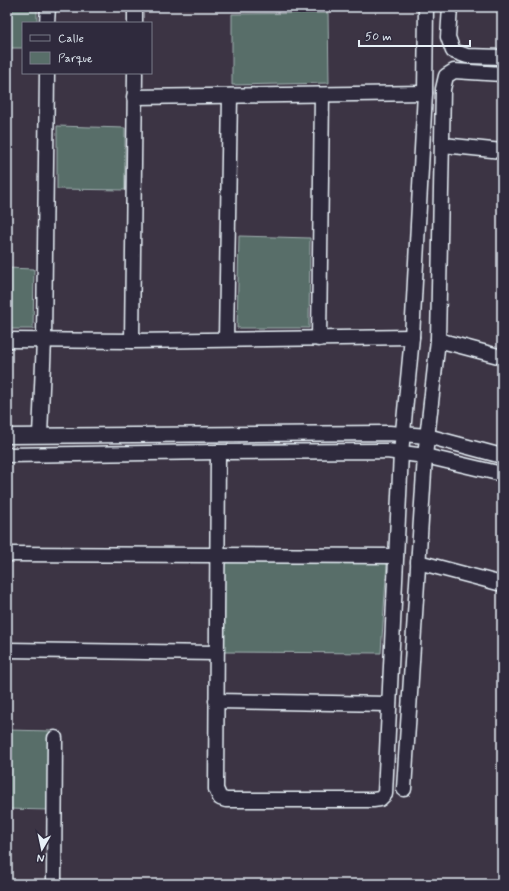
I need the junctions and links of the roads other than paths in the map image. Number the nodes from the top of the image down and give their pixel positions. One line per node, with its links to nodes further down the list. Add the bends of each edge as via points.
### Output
1 (48, 7): 5 (street)
2 (135, 7): 6 (street)
3 (426, 7): 11 (street)
4 (450, 7): 7 (street, via 448,37 453,51 468,56)
5 (47, 22)
6 (135, 22)
7 (502, 57)
8 (47, 74): 20 (street)
9 (135, 74): 14 (street)
10 (502, 74): 15 (street, via 454,71 446,76 443,88)
11 (426, 93): 12 (street); 17 (street)
12 (322, 95): 13 (street); 18 (street)
13 (230, 96): 14 (street); 21 (street)
14 (134, 97): 23 (street)
15 (443, 145): 16 (street); 22 (street)
16 (502, 151)
17 (412, 337): 18 (street); 25 (street)
18 (319, 338): 21 (street)
19 (7, 340): 20 (street)
20 (44, 340): 23 (street); 26 (street)
21 (226, 340): 23 (street)
22 (438, 340): 24 (street); 28 (street)
23 (132, 341)
24 (502, 356)
25 (404, 434): 26 (street); 28 (street); 30 (street)
26 (40, 435): 27 (street)
27 (7, 436)
28 (427, 436): 32 (street); 33 (street)
29 (218, 452): 30 (street); 31 (street); 36 (street)
30 (402, 453): 32 (street); 37 (street)
31 (7, 455)
32 (424, 456): 34 (street); 38 (street)
33 (502, 456)
34 (502, 474)
35 (7, 554): 36 (street)
36 (217, 554): 37 (street); 41 (street)
37 (396, 556): 43 (street)
38 (418, 562): 39 (street); 45 (street)
39 (502, 584)
40 (7, 650): 41 (street)
41 (216, 653): 42 (street)
42 (216, 701): 43 (street); 43 (street, via 216,789 220,798 226,800 380,799 385,794)
43 (388, 704)
44 (54, 738): 46 (street)
45 (404, 789)
46 (54, 884)

